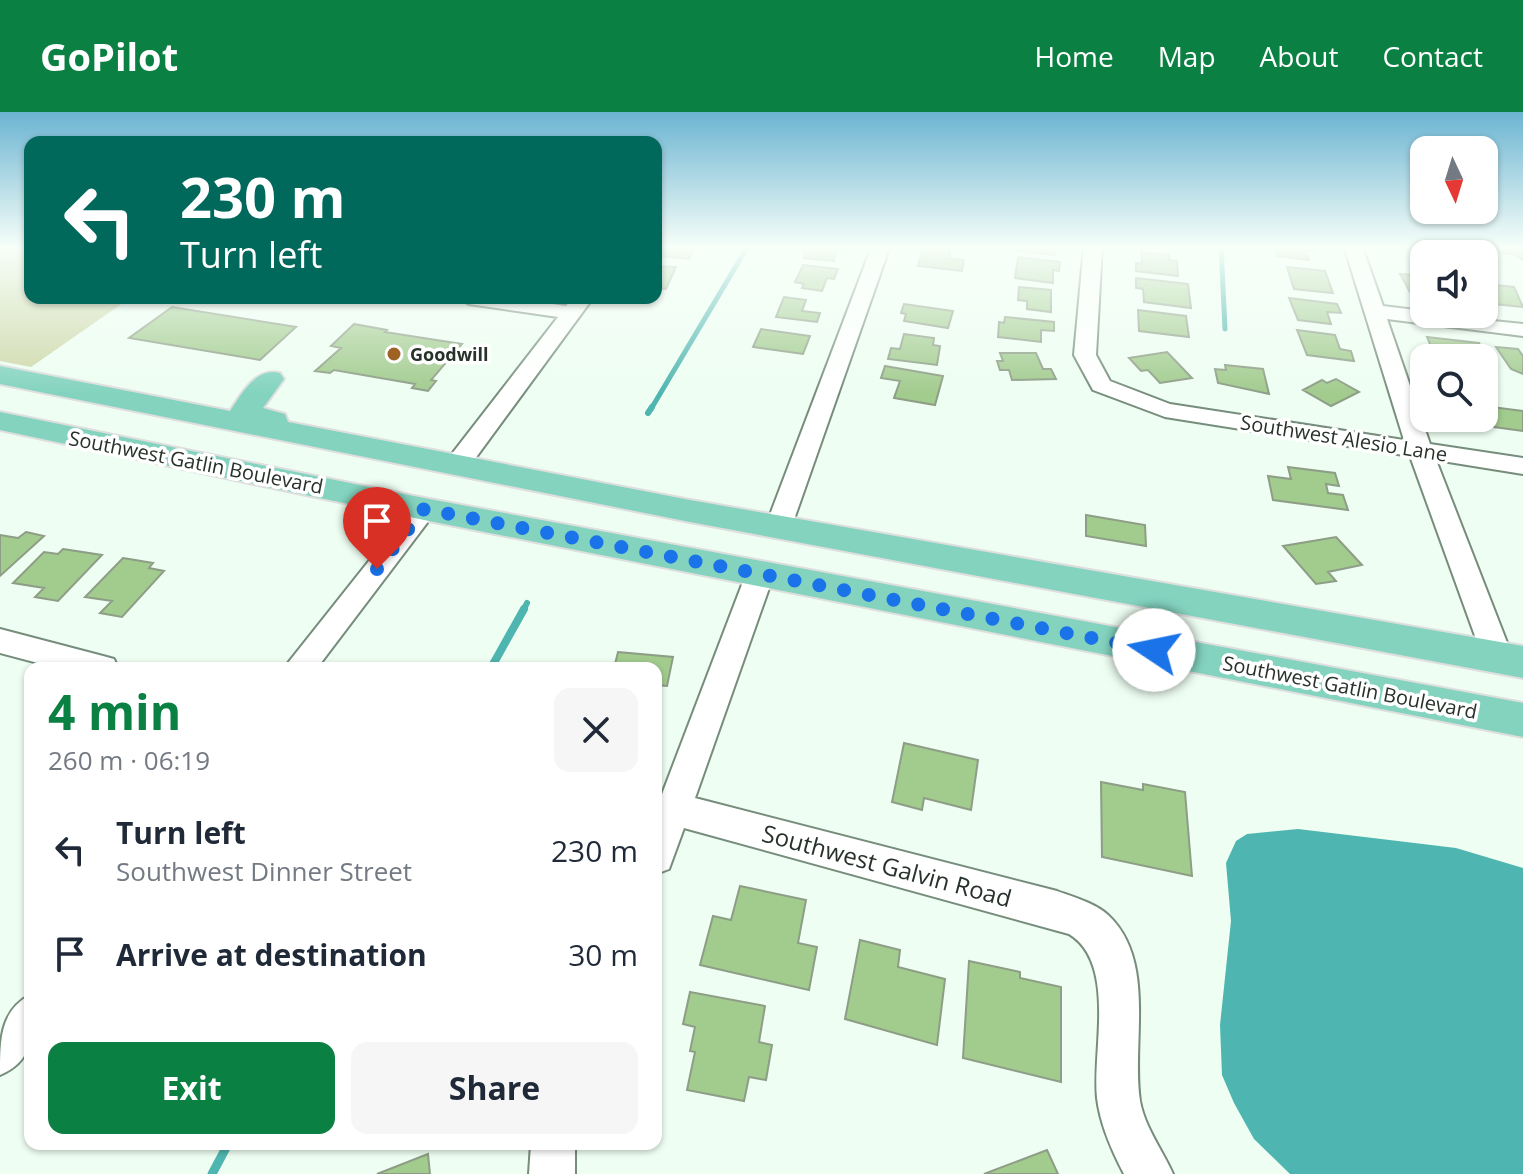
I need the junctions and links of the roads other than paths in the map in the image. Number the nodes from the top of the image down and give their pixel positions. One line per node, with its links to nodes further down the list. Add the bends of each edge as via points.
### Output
1 (863, 296): 18 (street)
2 (1089, 296): 11 (street, Southwest Alesio Lane, via 1085,355 1101,385 1165,410)
3 (1371, 296): 6 (street)
4 (551, 304): 5 (street)
5 (578, 306): 13 (street)
6 (1377, 311): 7 (street); 11 (street)
7 (1523, 330)
8 (0, 375): 9 (main road)
9 (203, 415): 12 (main road); 12 (main road, via 228,408 270,379 245,415 365,439)
10 (0, 421): 15 (main road, Southwest Gatlin Boulevard)
11 (1420, 450): 14 (street, Southwest Alesio Lane); 21 (street)
12 (400, 454): 13 (main road)
13 (457, 465): 15 (main road, via 437,479 395,490 265,466); 17 (main road)
14 (1523, 466)
15 (224, 468): 16 (main road, Southwest Gatlin Boulevard)
16 (424, 509): 17 (main road, via 452,491 476,487 615,514); 19 (main road, Southwest Gatlin Boulevard); 23 (street)
17 (690, 511): 18 (main road)
18 (778, 528): 21 (main road)
19 (760, 574): 24 (main road, Southwest Gatlin Boulevard); 25 (street)
20 (0, 641): 22 (street)
21 (1510, 660)
22 (80, 662)
23 (304, 662)
24 (1523, 720)
25 (674, 809): 26 (street); 31 (street, Southwest Galvin Road, via 1057,910 1096,930 1116,981 1118,1097)
26 (662, 841)
27 (24, 1023): 28 (street)
28 (0, 1054)
29 (553, 1150): 30 (street)
30 (552, 1174)
31 (1150, 1174)

